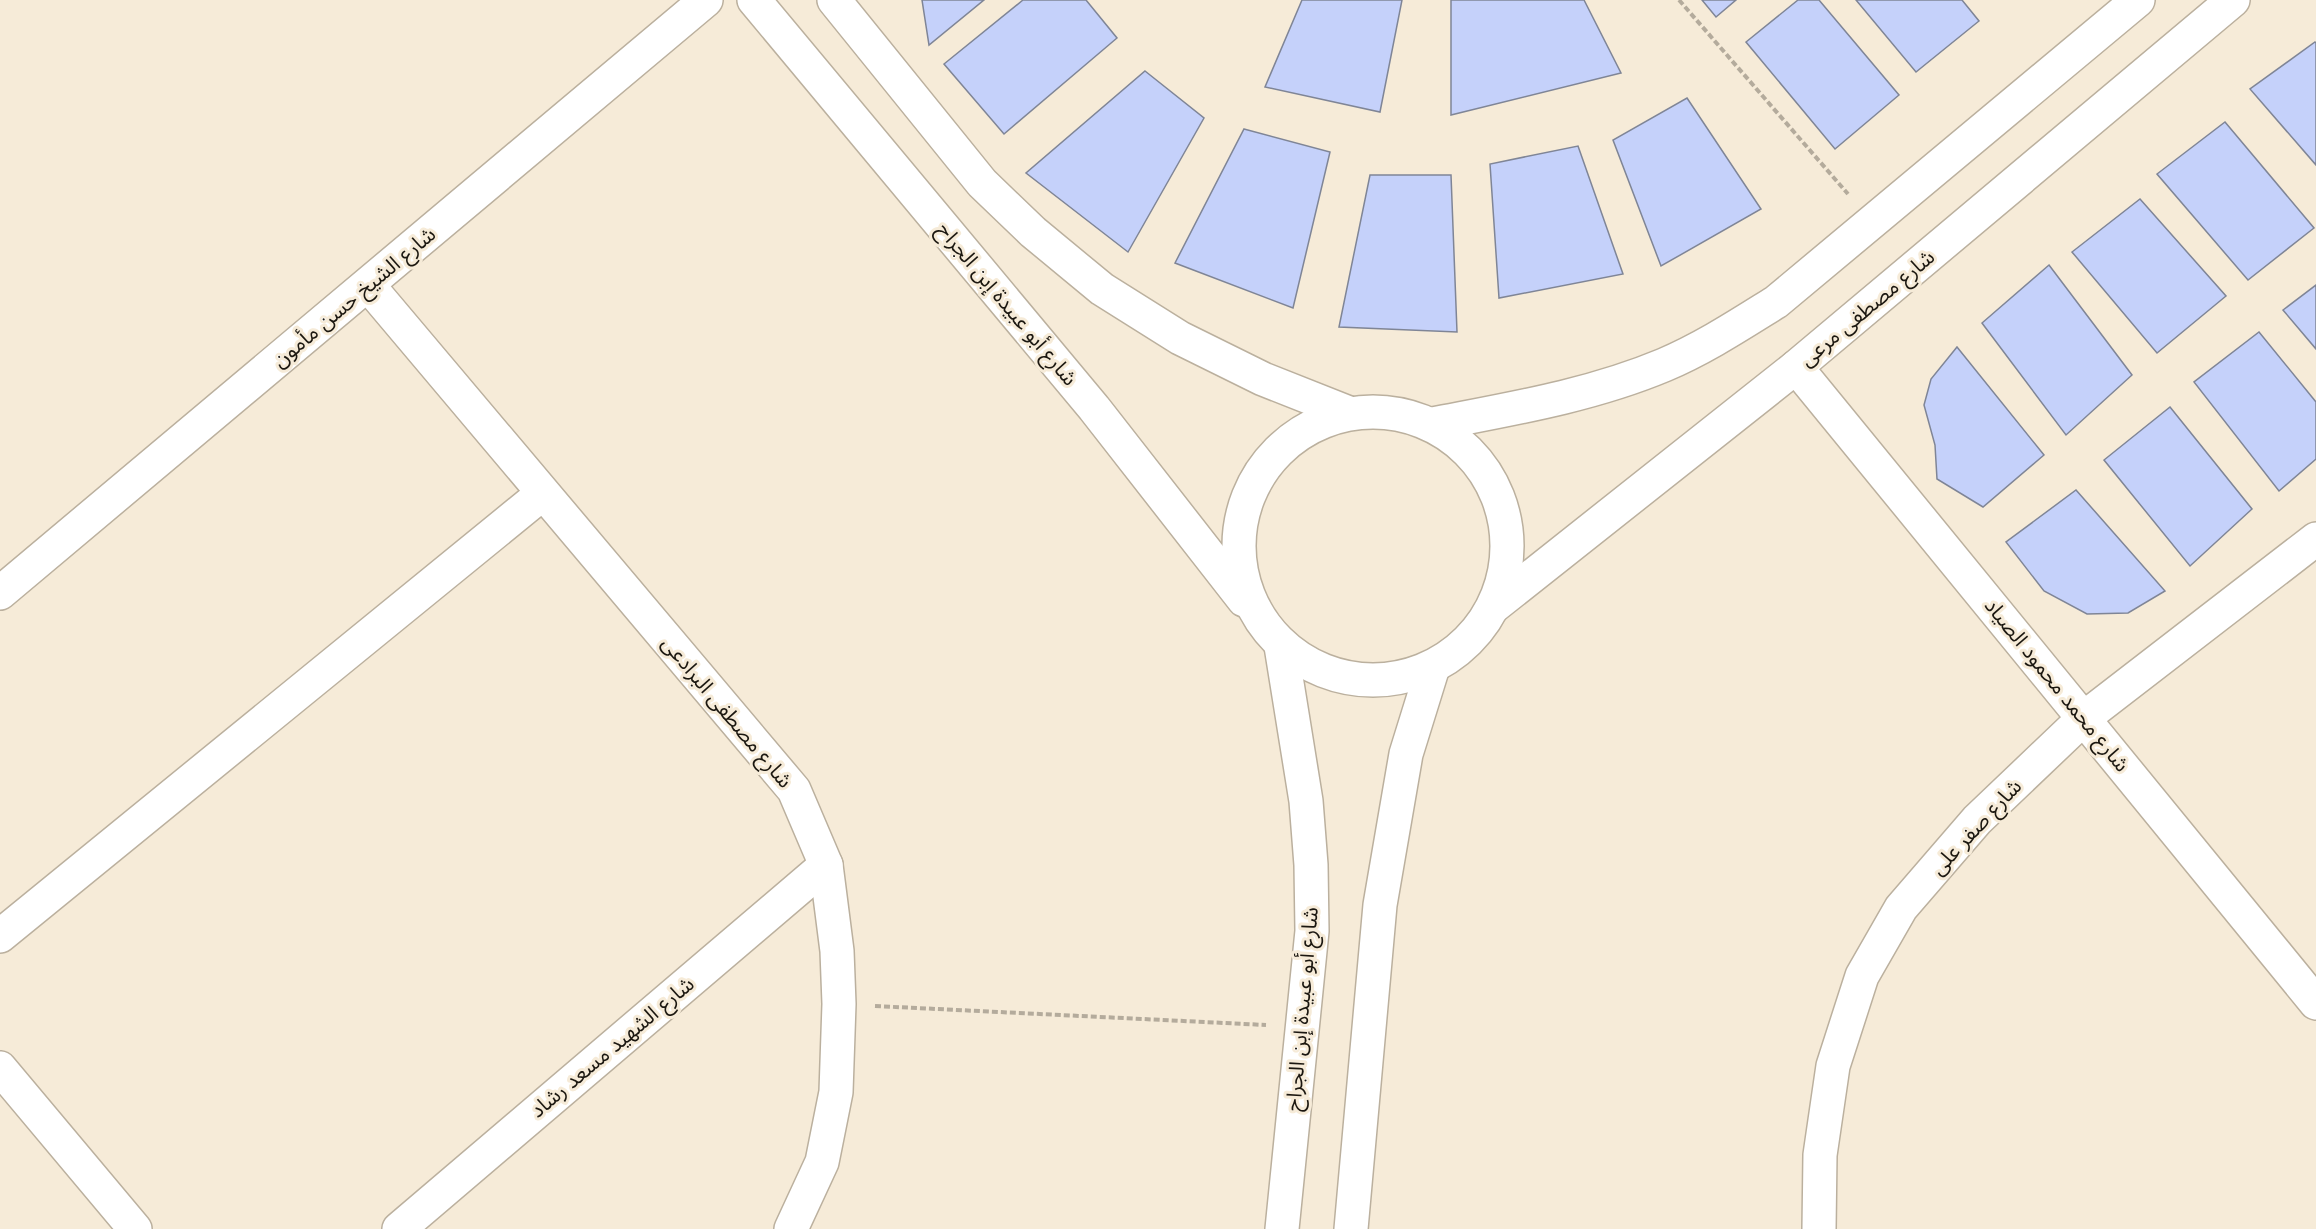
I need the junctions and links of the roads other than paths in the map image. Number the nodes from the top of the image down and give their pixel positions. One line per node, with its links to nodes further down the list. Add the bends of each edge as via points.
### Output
1 (706, 0): 6 (street, شارع الشيخ حسن مأمون)
2 (754, 0): 14 (street, شارع أبو عبيدة إبن الجراح, via 1094,408)
3 (834, 0): 8 (street, via 982,183 1102,290 1180,338 1263,379)
4 (2138, 0): 9 (street, via 1776,302 1716,340 1663,365 1594,389)
5 (2233, 0): 7 (street, شارع مصطفى مرعى)
6 (368, 285): 10 (street, شارع مصطفى البرادعى); 12 (street, شارع الشيخ حسن مأمون)
7 (1796, 367): 13 (street, شارع مصطفى مرعى); 17 (street, شارع محمد محمود الصياد)
8 (1349, 413): 9 (street, via 1392,412); 14 (street, via 1308,427 1275,453 1250,488 1238,529 1240,572)
9 (1433, 424): 13 (street, via 1467,448 1497,493 1506,524 1507,566)
10 (542, 494): 18 (street, شارع مصطفى البرادعى, via 794,790); 19 (street)
11 (2316, 539): 17 (street, شارع صفر على)
12 (0, 593)
13 (1494, 607): 16 (street, via 1468,642)
14 (1254, 613): 15 (street, شارع أبو عبيدة إبن الجراح)
15 (1281, 646): 16 (street, via 1314,669 1354,680 1395,680); 25 (street, شارع أبو عبيدة إبن الجراح, via 1303,779 1312,931)
16 (1433, 667): 26 (street, via 1406,754 1380,905)
17 (2085, 718): 20 (street, شارع محمد محمود الصياد); 27 (street, شارع صفر على, via 1977,820 1901,909 1862,976 1833,1066 1820,1155)
18 (826, 865): 23 (street, شارع الشهيد مسعد رشاد); 24 (street, شارع مصطفى البرادعى, via 837,951 836,1092 822,1162)
19 (0, 936)
20 (2316, 1003)
21 (0, 1068): 22 (street)
22 (135, 1229)
23 (399, 1229)
24 (791, 1229)
25 (1282, 1229)
26 (1351, 1229)
27 (1819, 1229)

